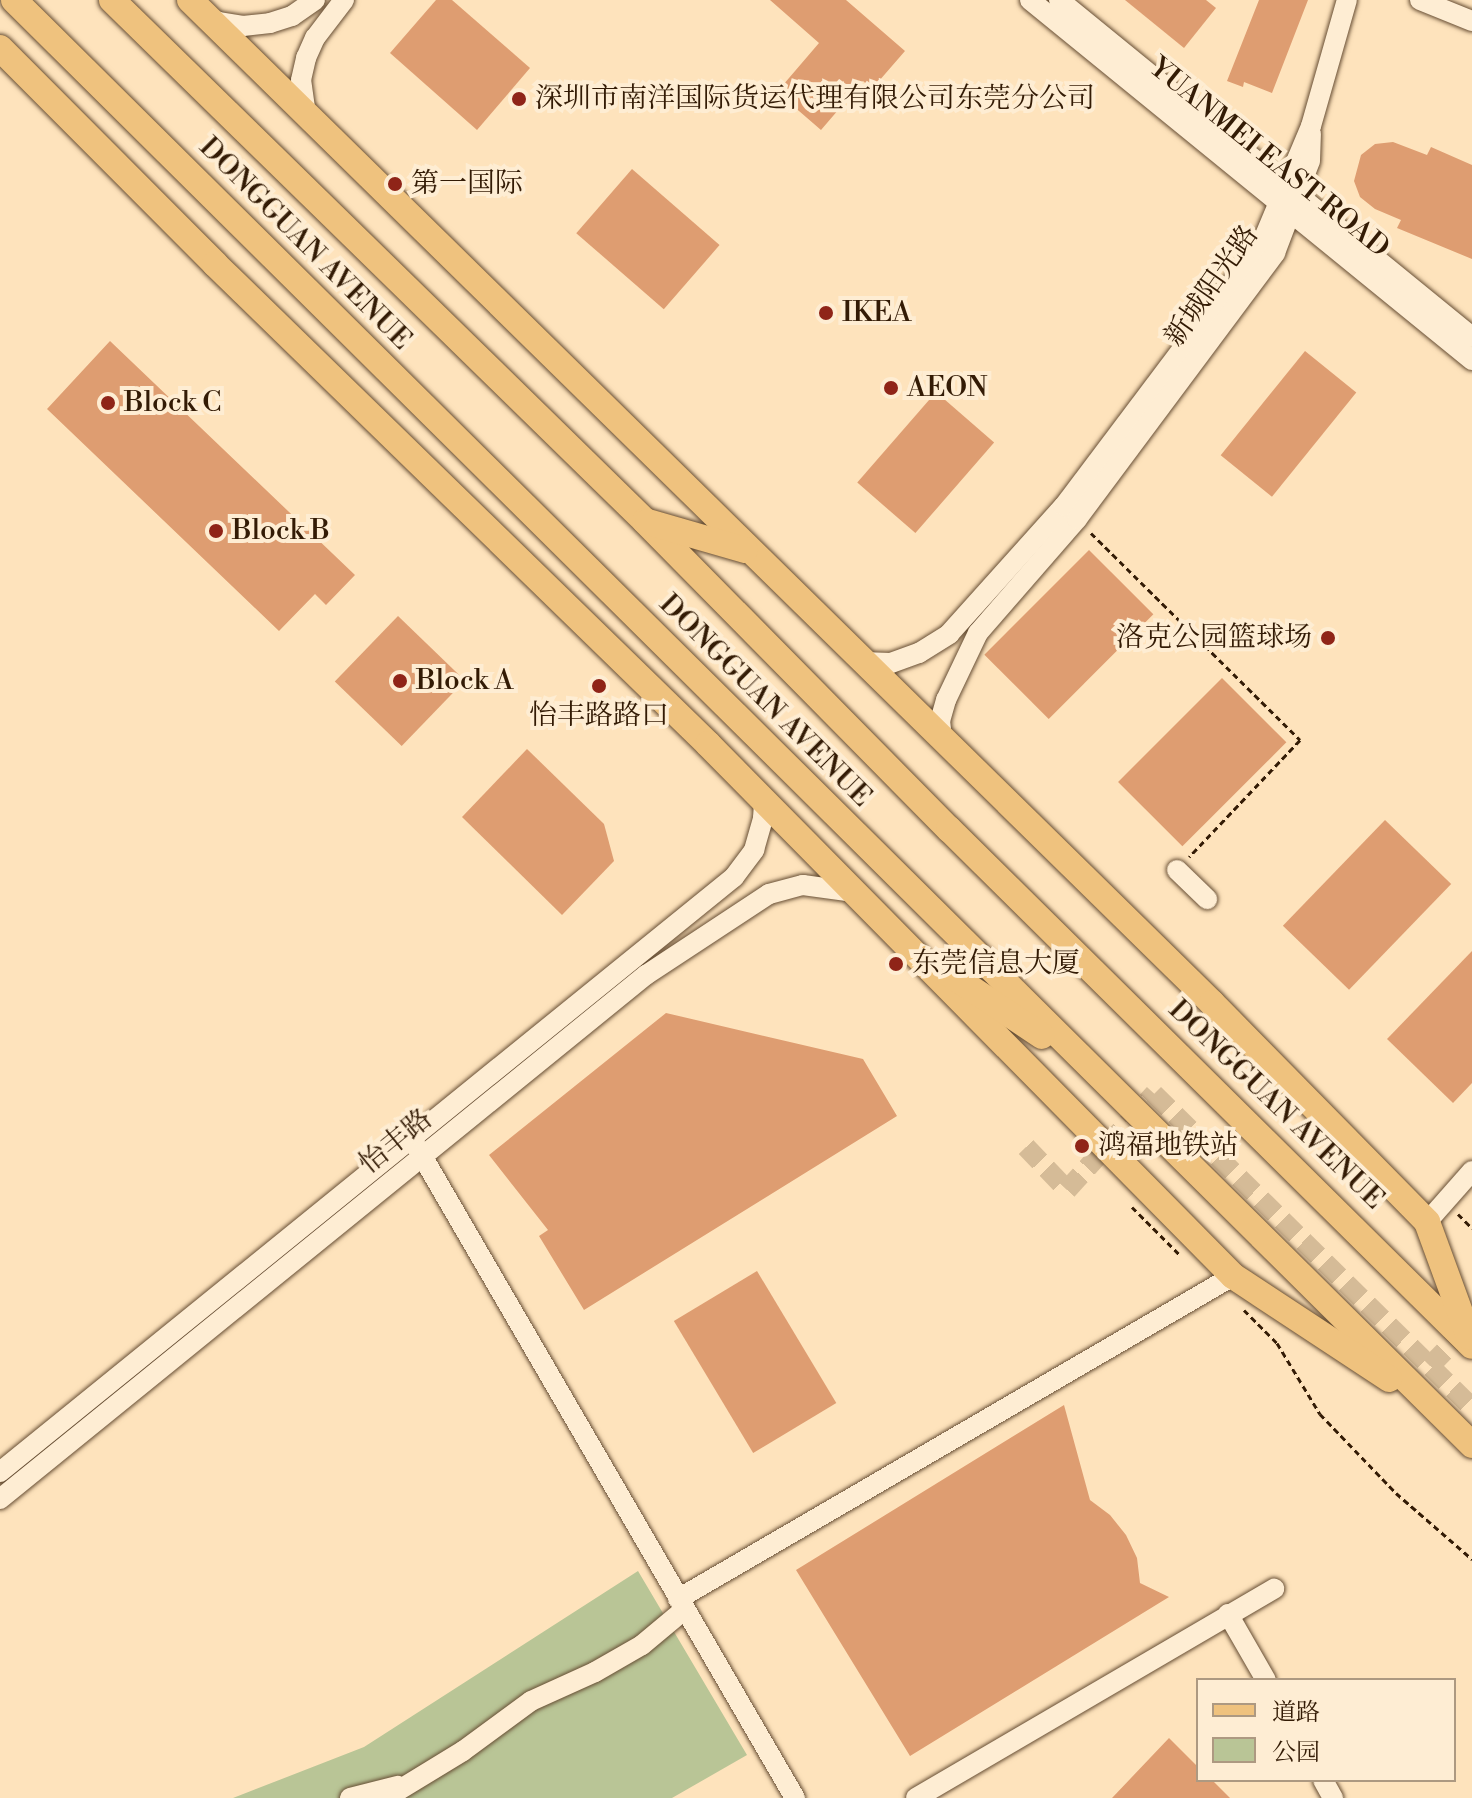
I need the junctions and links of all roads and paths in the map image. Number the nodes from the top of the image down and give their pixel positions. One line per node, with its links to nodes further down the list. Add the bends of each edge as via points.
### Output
1 (14, 0): 26 (main road, DONGGUAN AVENUE)
2 (112, 0): 17 (main road, DONGGUAN AVENUE)
3 (315, 0): 9 (street, via 292,16 243,26 218,22)
4 (344, 0): 12 (street, via 306,58 301,97)
5 (1030, 0): 13 (street, YUANMEI EAST ROAD)
6 (1059, 0): 13 (street, YUANMEI EAST ROAD)
7 (1347, 0): 13 (street, 新城阳光路, via 1311,126 1310,161)
8 (1420, 0): 10 (street)
9 (197, 7): 12 (main road)
10 (1472, 21)
11 (0, 48): 21 (main road)
12 (306, 115): 18 (main road)
13 (1288, 197): 14 (street, YUANMEI EAST ROAD); 15 (street, YUANMEI EAST ROAD); 16 (street, 新城阳光路, via 1275,253); 19 (street, 新城阳光路, via 1261,245 1064,506 949,634 891,663)
14 (1472, 337)
15 (1472, 360)
16 (1077, 519): 20 (street, 新城阳光路, via 978,633 946,700); 22 (path, via 1300,740)
17 (645, 521): 18 (main road); 35 (main road, DONGGUAN AVENUE)
18 (749, 551): 19 (main road)
19 (862, 662): 20 (main road)
20 (942, 739): 31 (main road)
21 (764, 802): 23 (main road); 27 (street, 怡丰路, via 760,835 734,877)
22 (1177, 870): 24 (street)
23 (853, 892): 25 (main road); 28 (street, 怡丰路, via 803,885 754,902 646,975)
24 (1207, 899)
25 (906, 945): 26 (main road); 33 (main road)
26 (1100, 1077): 36 (main road, DONGGUAN AVENUE)
27 (411, 1137): 28 (street); 38 (street, 怡丰路)
28 (422, 1156): 39 (street, 怡丰路); 42 (street)
29 (1472, 1171): 31 (street)
30 (1130, 1204): 32 (path)
31 (1427, 1222): 35 (main road)
32 (1183, 1258)
33 (1233, 1276): 36 (main road); 42 (street)
34 (1244, 1310): 40 (path, via 1277,1343 1320,1414 1396,1493)
35 (1472, 1345)
36 (1439, 1412): 37 (main road, DONGGUAN AVENUE)
37 (1472, 1445)
38 (0, 1472)
39 (0, 1499)
40 (1472, 1559)
41 (1274, 1589): 43 (street)
42 (681, 1604): 45 (street, via 630,1652 522,1706); 48 (street)
43 (1228, 1614): 44 (street); 49 (street)
44 (1265, 1678)
45 (426, 1774): 46 (street); 47 (street)
46 (350, 1798)
47 (386, 1798)
48 (795, 1798)
49 (916, 1798)

